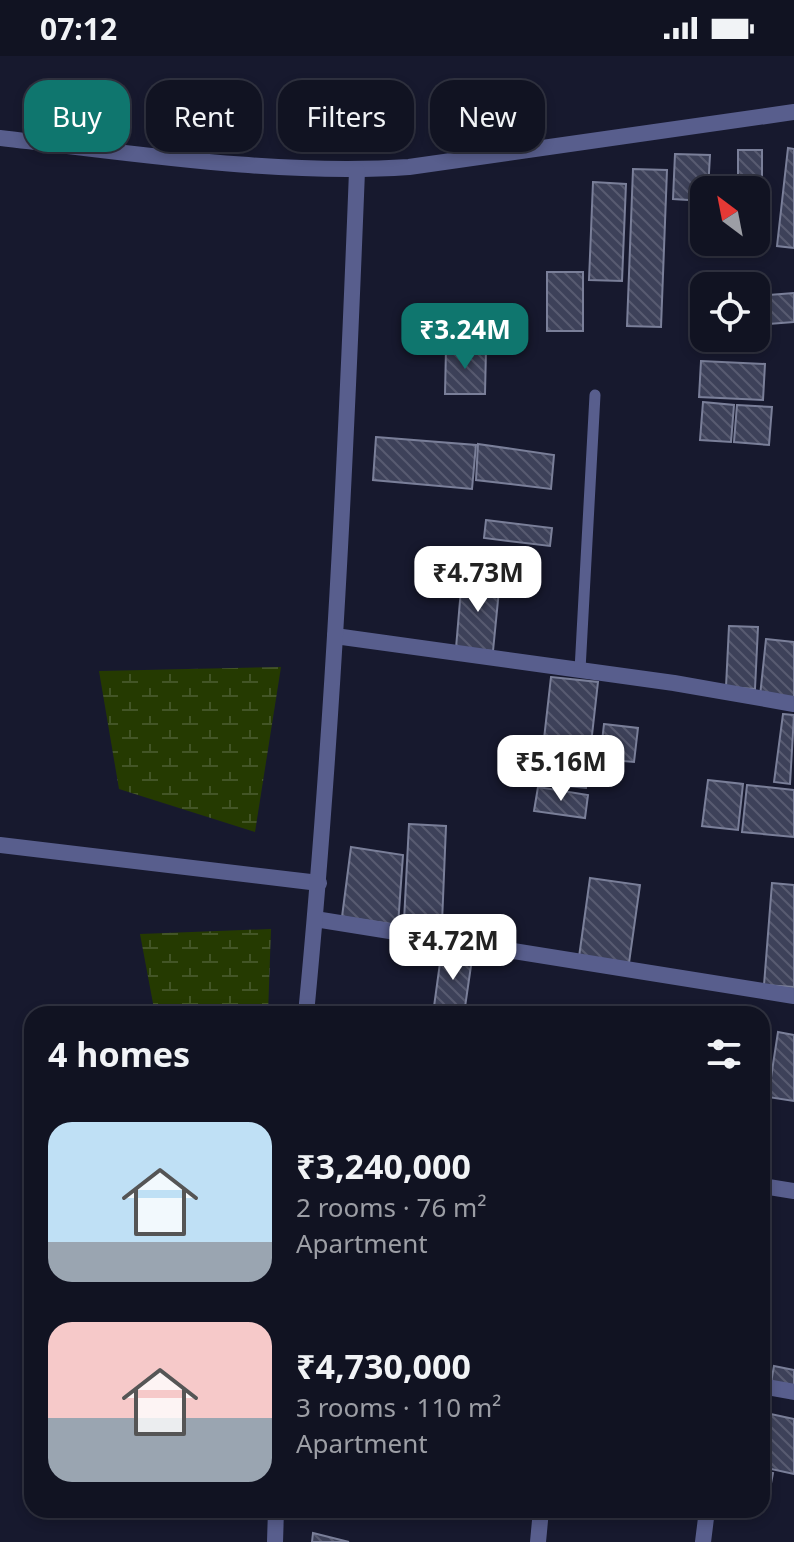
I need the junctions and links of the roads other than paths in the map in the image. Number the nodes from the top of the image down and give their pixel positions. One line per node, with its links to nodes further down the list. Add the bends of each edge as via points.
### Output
1 (794, 112): 3 (street)
2 (0, 138): 3 (street)
3 (357, 171): 5 (street)
4 (595, 395): 6 (lane)
5 (335, 636): 6 (street); 9 (street)
6 (580, 670): 7 (street)
7 (794, 704)
8 (0, 845): 9 (street)
9 (319, 883): 10 (street)
10 (315, 919): 11 (street); 12 (street)
11 (794, 996)
12 (307, 1006)
13 (770, 1187): 14 (street)
14 (794, 1191)
15 (770, 1388): 16 (street)
16 (794, 1392)
17 (276, 1518): 20 (street)
18 (540, 1518): 21 (street)
19 (706, 1518): 22 (street)
20 (275, 1542)
21 (538, 1542)
22 (703, 1542)

